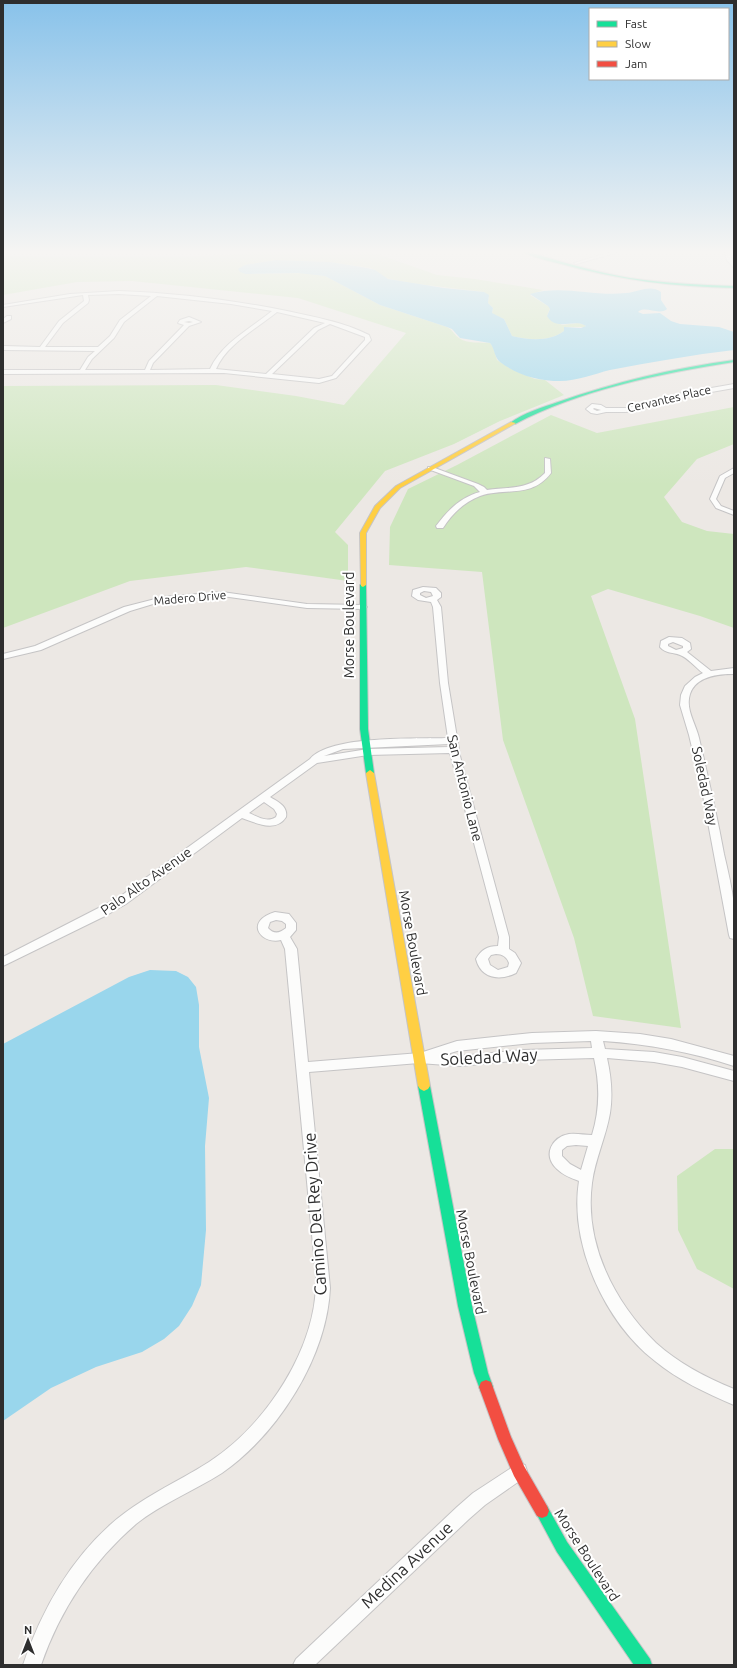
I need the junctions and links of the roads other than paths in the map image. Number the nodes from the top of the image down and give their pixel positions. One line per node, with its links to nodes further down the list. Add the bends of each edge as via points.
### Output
1 (57, 330): 8 (street)
2 (116, 330): 9 (street)
3 (181, 330): 12 (street, via 151,362)
4 (249, 330): 13 (street, via 227,350)
5 (317, 330): 17 (street)
6 (350, 330): 17 (street, via 364,334 368,340 334,376 326,380 312,381)
7 (3, 348): 8 (street)
8 (41, 349): 9 (street)
9 (99, 349): 15 (street)
10 (734, 361): 16 (street, Morse Boulevard)
11 (734, 364): 16 (street, Morse Boulevard)
12 (147, 371): 13 (street); 15 (street)
13 (212, 371): 17 (street)
14 (3, 372): 15 (street)
15 (81, 372)
16 (670, 372): 21 (street, Morse Boulevard, via 596,390 552,405 511,423)
17 (267, 376)
18 (734, 386): 19 (street, Cervantes Place, via 682,395 626,410)
19 (605, 410)
20 (546, 460): 23 (street, via 548,473 540,481 516,490)
21 (430, 468): 23 (street, via 476,485); 27 (street, Morse Boulevard, via 385,498 367,523 363,533)
22 (734, 470): 24 (street, via 722,477 713,499 718,507)
23 (484, 492): 25 (street, via 470,497 457,506)
24 (734, 512)
25 (440, 526)
26 (432, 599): 32 (street, San Antonio Lane, via 437,607)
27 (364, 607): 29 (street, Madero Drive, via 307,606 222,594 163,599 127,609 38,648); 33 (street, Morse Boulevard)
28 (682, 652): 31 (street)
29 (3, 658)
30 (734, 671): 31 (street, Soledad Way)
31 (709, 674): 37 (street, Soledad Way, via 690,686 685,693 684,701 694,734)
32 (453, 746): 33 (street, Palo Alto Avenue); 38 (street, San Antonio Lane, via 504,937)
33 (366, 748): 34 (street, Palo Alto Avenue, via 313,761); 42 (street, Morse Boulevard)
34 (263, 797): 35 (street, Palo Alto Avenue); 35 (street, via 280,808 282,816 279,820 268,823)
35 (241, 814): 39 (street, Palo Alto Avenue, via 122,901)
36 (284, 936): 44 (street, Camino Del Rey Drive, via 291,949)
37 (734, 936)
38 (503, 951)
39 (3, 962)
40 (596, 1036): 41 (street); 42 (street, Soledad Way, via 532,1038 457,1046); 43 (street, Soledad Way, via 671,1044)
41 (599, 1053): 42 (street, Soledad Way, via 538,1054 460,1061); 45 (street, Soledad Way, via 654,1057); 46 (street, via 605,1102)
42 (419, 1058): 44 (street); 49 (street, Morse Boulevard, via 468,1321 481,1373)
43 (734, 1061)
44 (303, 1067): 50 (street, Camino Del Rey Drive, via 321,1256 322,1298 311,1343 300,1368 266,1421 246,1443 227,1459 153,1503 104,1542 64,1595 48,1624)
45 (734, 1076)
46 (596, 1141): 47 (street); 47 (street, via 565,1141 559,1144 556,1150 556,1157 560,1163)
47 (586, 1178): 48 (street, via 583,1208 587,1235 595,1266 608,1295 652,1348 682,1371)
48 (734, 1397)
49 (519, 1471): 51 (street, Medina Avenue, via 463,1513); 52 (street, Morse Boulevard, via 562,1547)
50 (32, 1665)
51 (302, 1665)
52 (644, 1665)

